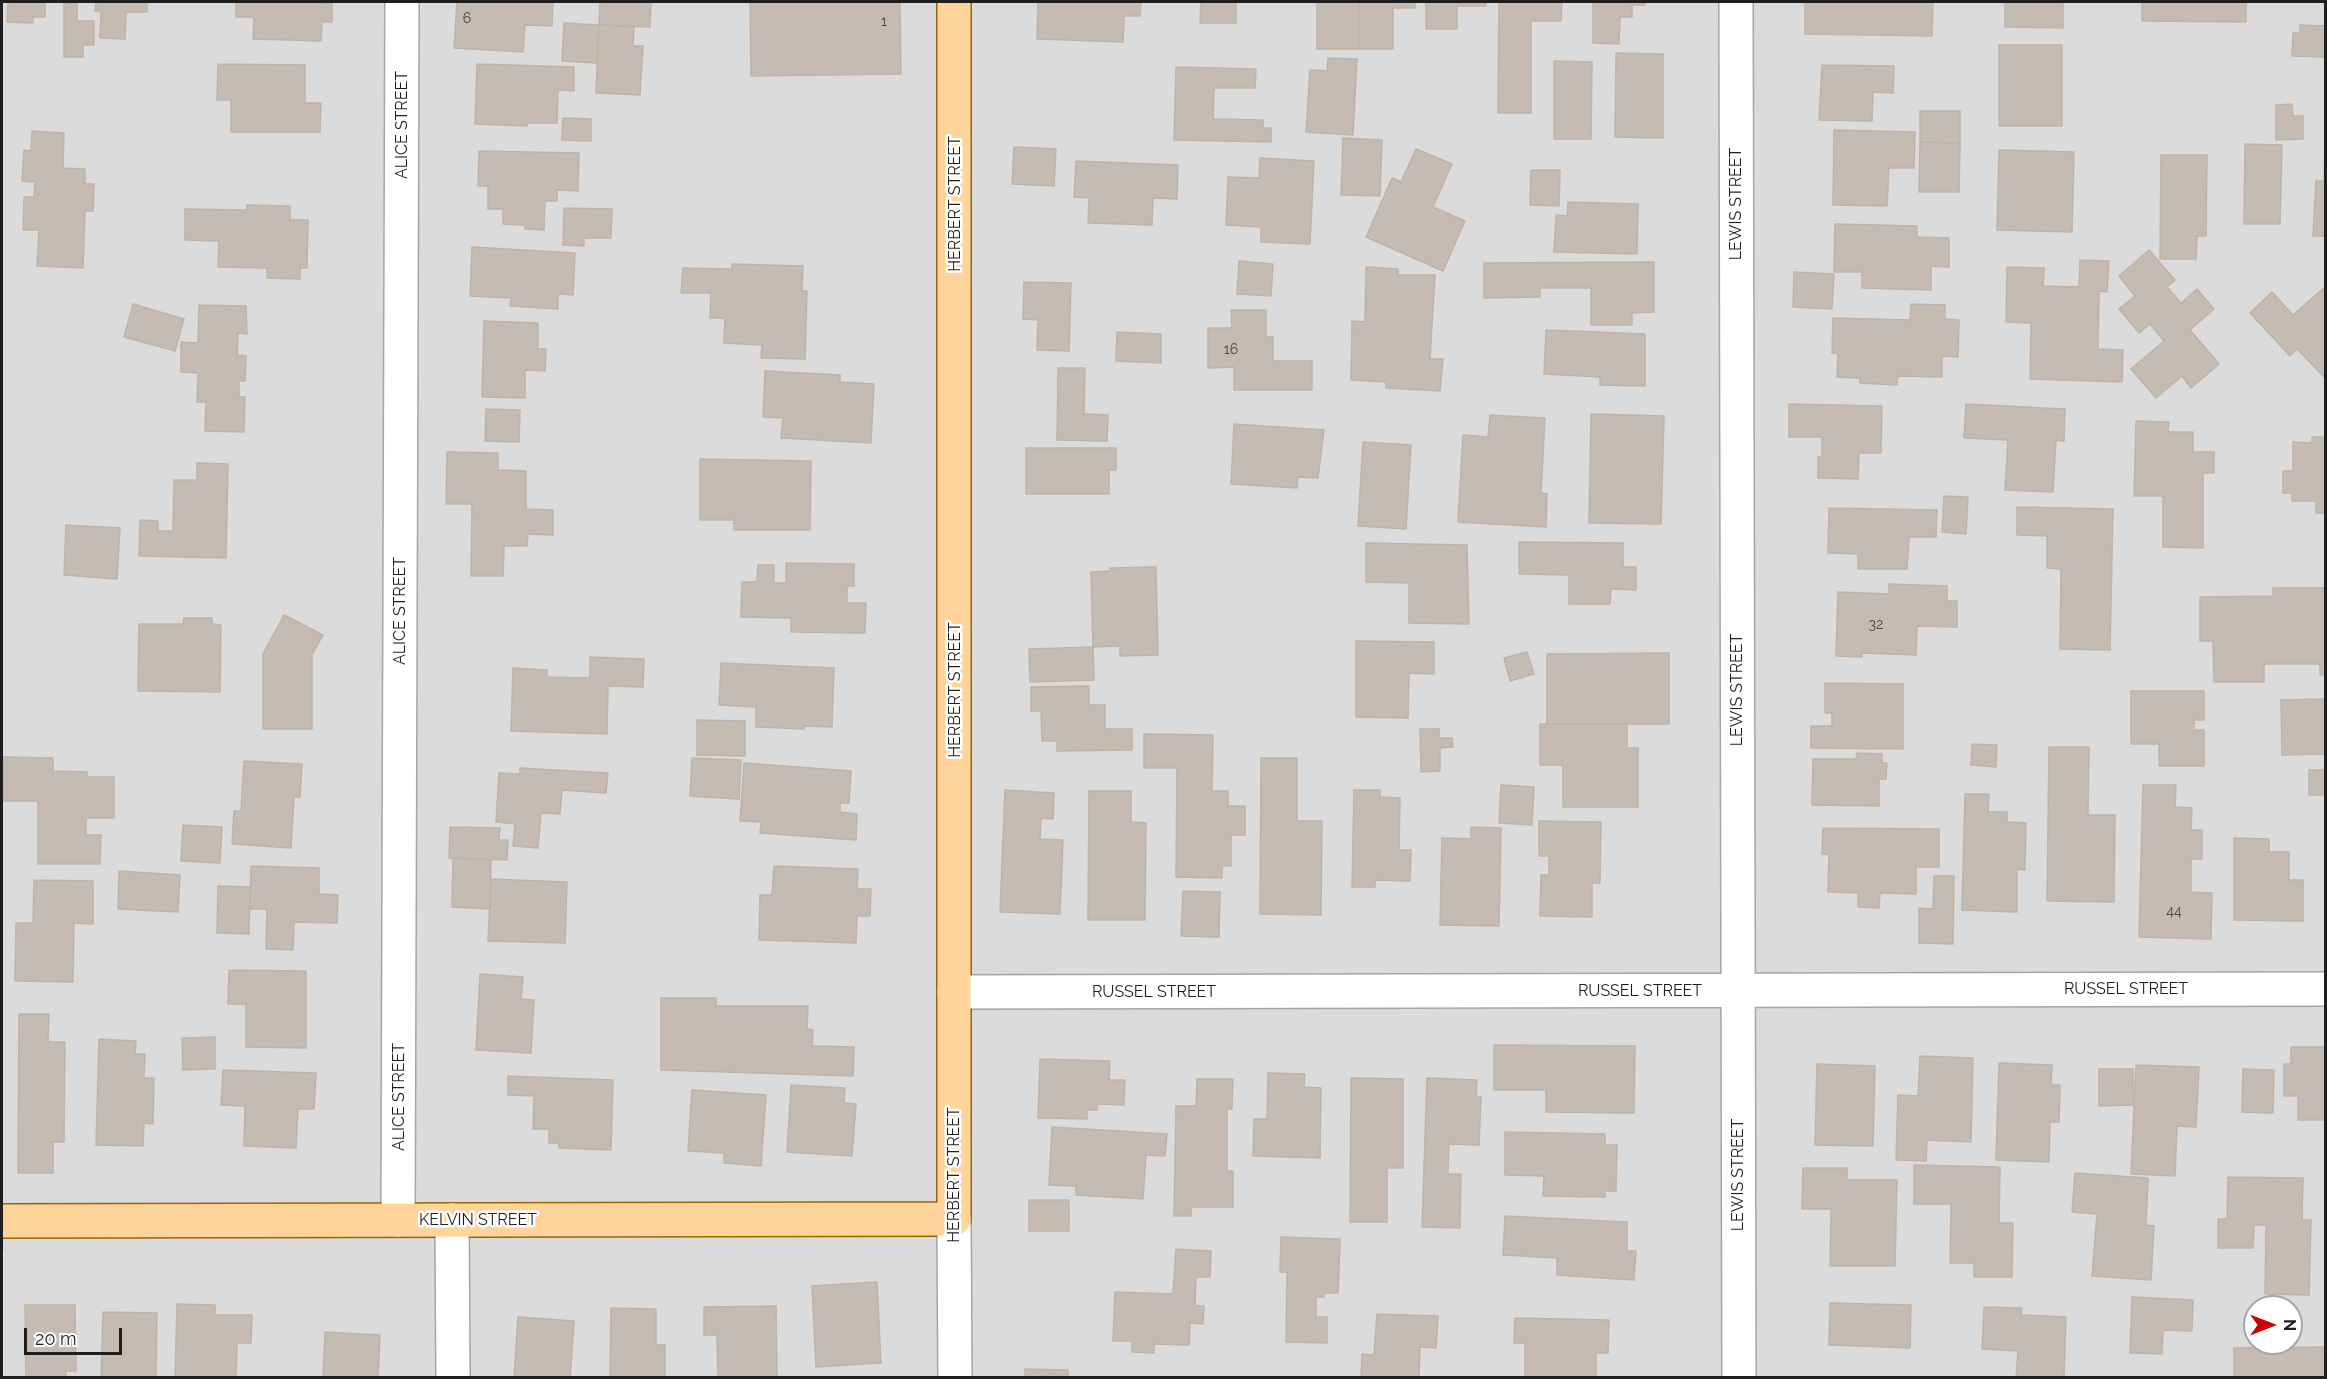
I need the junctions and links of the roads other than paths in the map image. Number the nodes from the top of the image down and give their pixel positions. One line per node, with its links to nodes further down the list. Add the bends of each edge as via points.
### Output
1 (402, 2): 8 (street, ALICE STREET)
2 (954, 2): 6 (main road, HERBERT STREET)
3 (1736, 2): 5 (street, LEWIS STREET)
4 (2325, 989): 5 (street, RUSSEL STREET)
5 (1738, 990): 6 (street, RUSSEL STREET); 13 (street, LEWIS STREET)
6 (954, 992): 7 (main road, HERBERT STREET)
7 (954, 1219): 9 (main road, KELVIN STREET); 12 (street, HERBERT STREET)
8 (398, 1220): 9 (main road, KELVIN STREET); 10 (main road, KELVIN STREET)
9 (452, 1220): 11 (street)
10 (2, 1221)
11 (453, 1377)
12 (955, 1377)
13 (1739, 1377)

